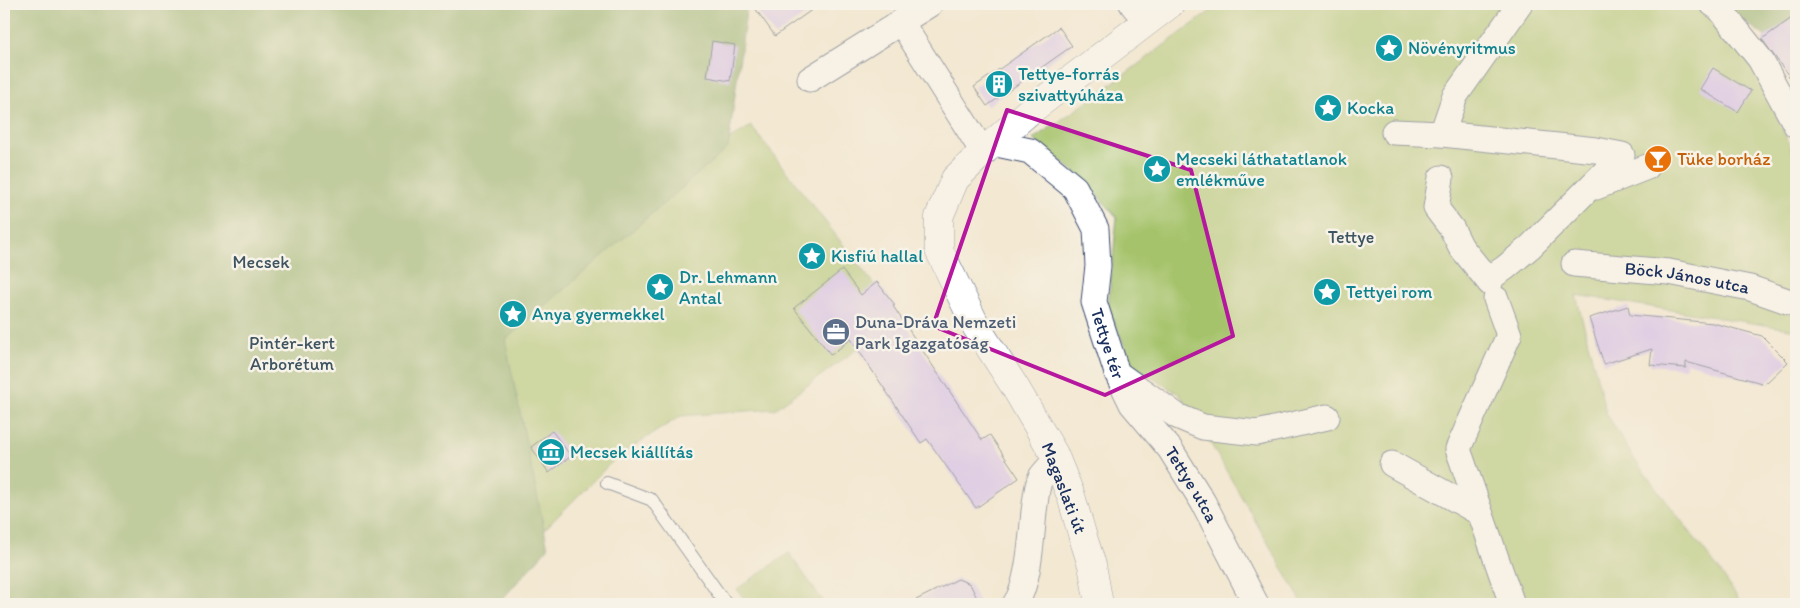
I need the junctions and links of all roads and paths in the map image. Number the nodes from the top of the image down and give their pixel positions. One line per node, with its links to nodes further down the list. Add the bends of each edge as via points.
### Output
1 (930, 4): 6 (street)
2 (1170, 4): 5 (street)
3 (1520, 4): 10 (street, via 1455,96)
4 (1713, 4): 8 (street, via 1760,59)
5 (1139, 13): 11 (street)
6 (901, 22): 7 (street); 11 (street)
7 (810, 79)
8 (1796, 126)
9 (1394, 132): 10 (street)
10 (1442, 134): 14 (street, via 1622,155)
11 (988, 147): 18 (street, Tettye tér, via 1030,151 1075,188 1088,210 1096,229 1098,266 1094,302); 20 (street, Magaslati út, via 954,178 939,217 938,250 977,328)
12 (1647, 166): 14 (street)
13 (1441, 178): 16 (street, via 1436,208)
14 (1587, 190): 16 (street, via 1506,268)
15 (1574, 264): 17 (street, Böck János utca, via 1669,272 1750,288)
16 (1491, 287): 23 (street, via 1509,335 1458,449)
17 (1796, 304)
18 (1116, 373): 19 (street, Tettye tér, via 1177,416 1203,427 1258,433); 27 (street, Tettye utca, via 1132,404 1170,449)
19 (1327, 417)
20 (1056, 459): 25 (street, via 1042,477 1036,496 1030,552); 26 (street, Magaslati út, via 1092,565)
21 (1392, 464): 23 (street)
22 (607, 483): 24 (lane, via 652,500)
23 (1480, 513): 28 (street)
24 (726, 604)
25 (1015, 604)
26 (1099, 604)
27 (1256, 604)
28 (1512, 604)

